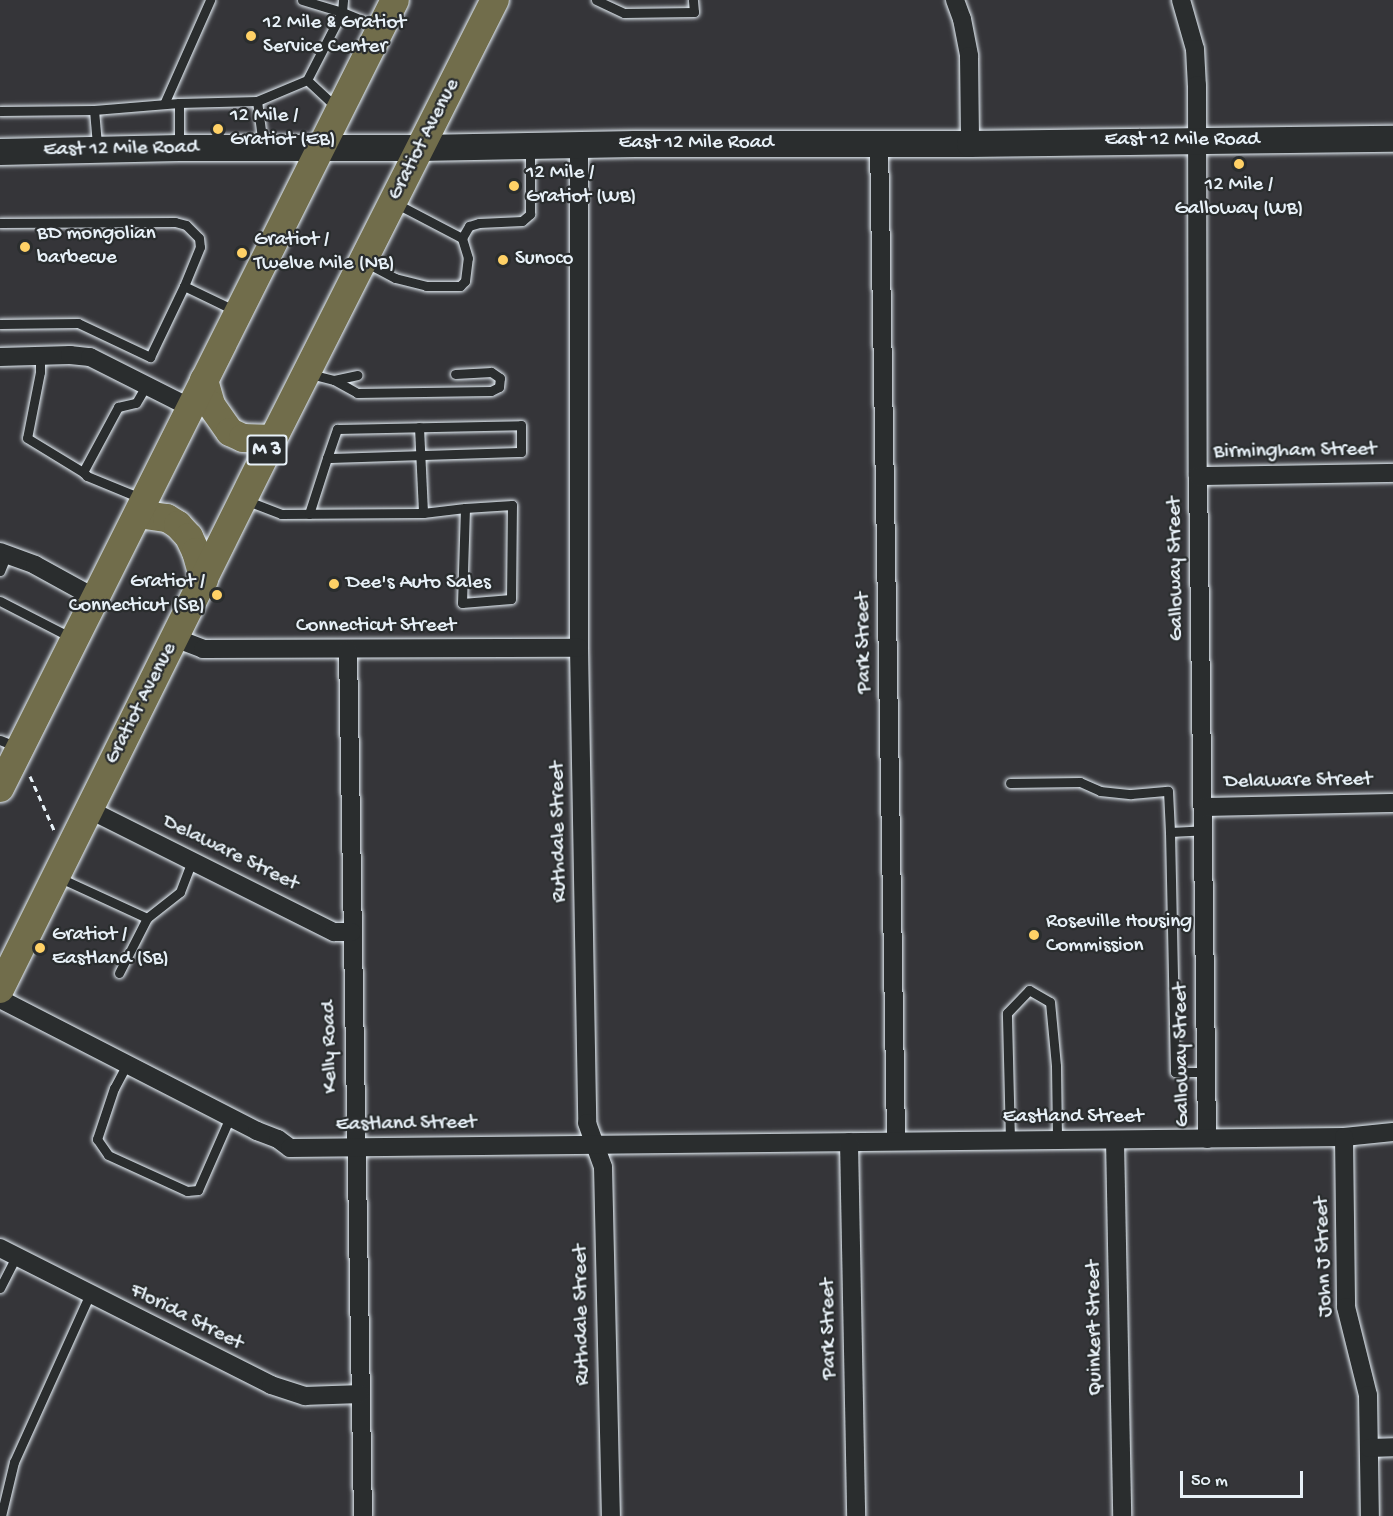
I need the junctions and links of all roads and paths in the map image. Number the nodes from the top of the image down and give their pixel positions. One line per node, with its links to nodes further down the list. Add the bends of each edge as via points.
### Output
1 (210, 0): 15 (lane)
2 (302, 0): 10 (lane)
3 (343, 0): 10 (lane)
4 (395, 0): 11 (main road)
5 (495, 0): 28 (main road, Gratiot Avenue / M 3)
6 (596, 0): 7 (lane, via 624,14 694,12)
7 (693, 0)
8 (955, 0): 23 (street, via 969,56)
9 (1181, 0): 20 (street, Galloway Street, via 1195,49)
10 (342, 12): 11 (lane); 12 (lane)
11 (381, 28): 18 (main road)
12 (307, 80): 13 (lane); 18 (lane)
13 (257, 101): 14 (lane); 27 (lane)
14 (179, 103): 15 (lane); 26 (lane)
15 (164, 104): 16 (lane)
16 (94, 110): 17 (lane); 29 (lane)
17 (0, 111)
18 (340, 111): 25 (main road)
19 (1393, 139): 20 (main road, East 12 Mile Road)
20 (1196, 141): 23 (main road, East 12 Mile Road); 53 (street, Galloway Street)
21 (879, 143): 22 (main road, East 12 Mile Road); 23 (main road, East 12 Mile Road); 92 (street, Park Street)
22 (579, 144): 24 (main road, East 12 Mile Road); 65 (street, Ruthdale Street)
23 (970, 144)
24 (530, 146): 28 (main road, East 12 Mile Road); 33 (lane, via 530,214 522,221 469,226)
25 (321, 147): 27 (main road, East 12 Mile Road); 28 (main road, East 12 Mile Road); 36 (main road)
26 (178, 148): 27 (main road, East 12 Mile Road); 29 (main road, East 12 Mile Road)
27 (263, 148)
28 (421, 148): 31 (main road, Gratiot Avenue / M 3)
29 (97, 150): 30 (main road, East 12 Mile Road)
30 (0, 152)
31 (393, 202): 33 (lane); 34 (main road, Gratiot Avenue / M 3)
32 (0, 223): 35 (lane, via 186,225 199,238 200,248)
33 (462, 238): 34 (lane, via 468,258 465,281 460,286 426,286 395,278)
34 (364, 261): 40 (main road, Gratiot Avenue / M 3)
35 (184, 286): 36 (lane); 37 (lane, via 150,357 78,323)
36 (238, 312): 43 (main road)
37 (0, 324)
38 (40, 356): 39 (street); 45 (street, via 90,357); 51 (lane, via 27,438)
39 (0, 357)
40 (307, 374): 44 (lane); 48 (main road, Gratiot Avenue / M 3)
41 (455, 374): 44 (lane, via 491,372 500,378 499,387 481,392 357,393)
42 (357, 375): 44 (lane)
43 (204, 380): 46 (main road); 48 (main road, via 211,405 230,432 243,438)
44 (334, 380)
45 (146, 386): 46 (street); 51 (lane, via 136,403 118,407)
46 (189, 407): 55 (main road)
47 (419, 427): 49 (lane); 49 (lane, via 521,425 521,452); 50 (lane, via 336,429)
48 (273, 439): 54 (main road, Gratiot Avenue / M 3)
49 (420, 456): 50 (lane); 57 (lane)
50 (327, 458): 58 (lane)
51 (83, 472): 55 (lane)
52 (1393, 472): 53 (street, Birmingham Street)
53 (1198, 476): 71 (street, Galloway Street)
54 (243, 499): 58 (lane, via 281,514); 60 (main road, Gratiot Avenue / M 3)
55 (141, 507): 60 (main road, via 167,518 189,537); 61 (main road)
56 (465, 508): 56 (lane, via 462,603 511,598 512,505); 57 (lane)
57 (423, 513): 58 (lane)
58 (309, 514)
59 (2, 559): 61 (street, via 35,565)
60 (204, 579): 63 (main road, Gratiot Avenue / M 3)
61 (95, 598): 64 (main road)
62 (0, 601): 64 (lane)
63 (175, 638): 66 (street, Connecticut Street, via 203,649); 72 (main road, Gratiot Avenue / M 3)
64 (74, 639): 67 (main road)
65 (579, 648): 66 (street, Connecticut Street); 94 (street, Ruthdale Street, via 587,1123)
66 (348, 650): 79 (street, Kelly Road)
67 (16, 752): 69 (main road); 74 (path)
68 (1011, 783): 75 (lane, via 1080,782 1100,791 1131,794 1168,791)
69 (0, 788)
70 (1393, 802): 71 (street, Delaware Street)
71 (1203, 807): 73 (street, Galloway Street)
72 (90, 810): 76 (street, Delaware Street); 77 (main road, Gratiot Avenue / M 3)
73 (1204, 830): 75 (lane); 84 (street, Galloway Street)
74 (55, 831)
75 (1170, 832): 84 (lane, via 1175,1072)
76 (192, 861): 78 (lane, via 180,892); 79 (street, Delaware Street, via 334,932)
77 (57, 876): 78 (lane); 81 (main road, Gratiot Avenue / M 3)
78 (147, 918): 80 (lane)
79 (352, 932): 95 (street, Kelly Road)
80 (119, 973)
81 (0, 989)
82 (0, 999): 83 (street, Eastland Street)
83 (127, 1064): 85 (street, Eastland Street); 85 (lane, via 114,1088 97,1139 108,1155 187,1191 198,1190)
84 (1205, 1072): 88 (street, Galloway Street)
85 (230, 1117): 95 (street, Eastland Street, via 290,1148)
86 (1393, 1132): 87 (street, Eastland Street)
87 (1344, 1137): 88 (street, Eastland Street); 101 (street, John J Street, via 1346,1307 1366,1381)
88 (1207, 1139): 91 (street, Eastland Street)
89 (1010, 1140): 90 (street, Eastland Street); 90 (lane, via 1007,1013 1029,990 1050,1002); 92 (street, Eastland Street)
90 (1058, 1140): 91 (street, Eastland Street)
91 (1115, 1140): 106 (street, Quinkert Street)
92 (896, 1141): 93 (street, Eastland Street)
93 (849, 1142): 94 (street, Eastland Street); 105 (street, Park Street)
94 (595, 1144): 95 (street, Eastland Street); 104 (street, Ruthdale Street, via 603,1167)
95 (355, 1148): 99 (street, Kelly Road)
96 (8, 1252): 97 (lane); 98 (street, Florida Street)
97 (1, 1284)
98 (90, 1294): 99 (street, Florida Street, via 290,1393); 102 (lane, via 14,1462)
99 (360, 1394): 103 (street, Kelly Road)
100 (1393, 1447): 101 (street)
101 (1369, 1448): 107 (street, John J Street)
102 (1, 1516)
103 (363, 1516)
104 (610, 1516)
105 (856, 1516)
106 (1122, 1516)
107 (1370, 1516)

